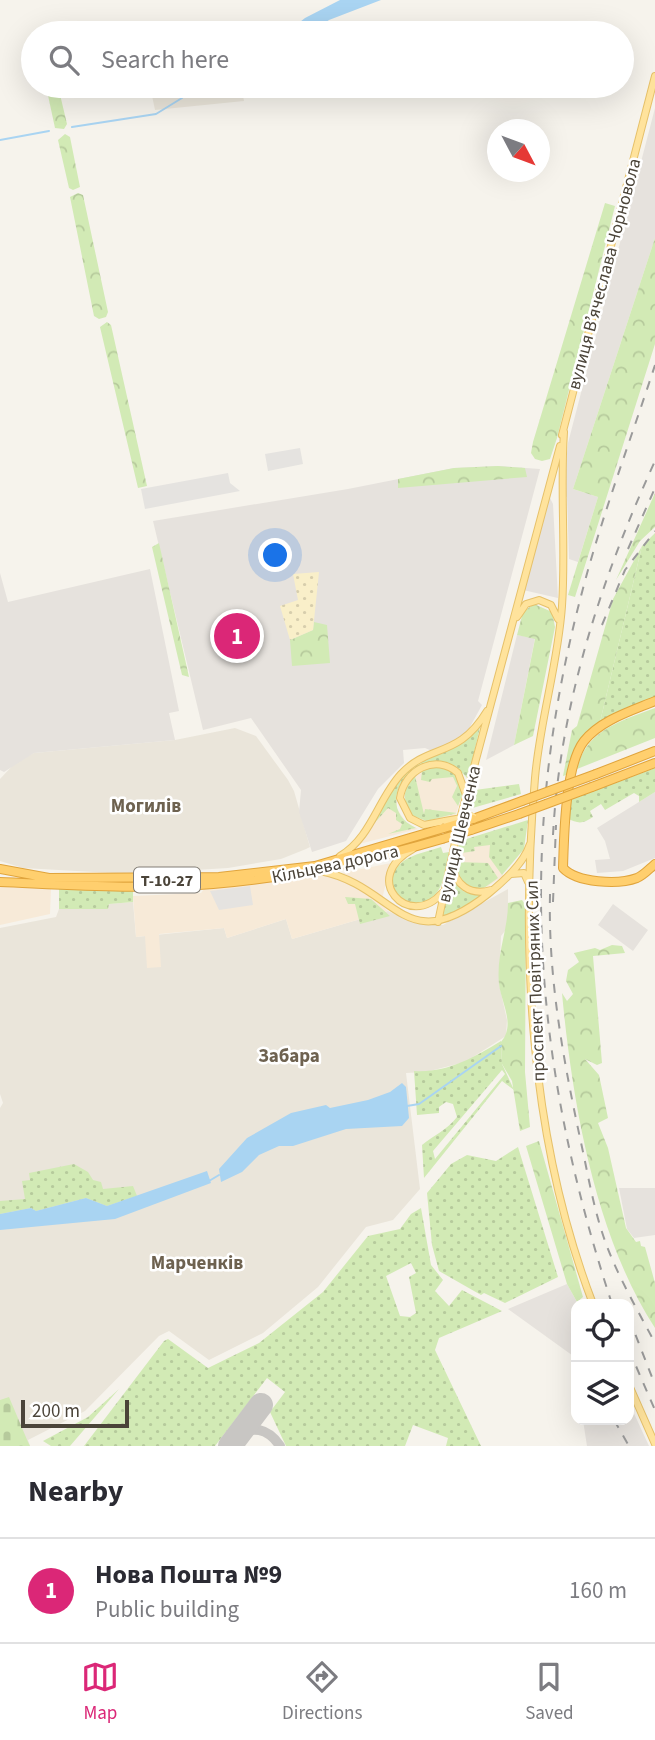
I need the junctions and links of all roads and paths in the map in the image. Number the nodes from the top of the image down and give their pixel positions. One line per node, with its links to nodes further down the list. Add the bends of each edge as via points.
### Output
1 (655, 76): 2 (main road, вулиця Вʼячеслава Чорновола)
2 (564, 432): 3 (main road, вулиця Вʼячеслава Чорновола); 4 (main road, вулиця Вʼячеслава Чорновола)
3 (551, 478): 4 (main road, via 557,475); 5 (main road, вулиця Вʼячеслава Чорновола)
4 (561, 480): 6 (main road, вулиця Вʼячеслава Чорновола)
5 (512, 624): 6 (main road, via 526,604 539,600 555,609); 8 (main road, вулиця Вʼячеслава Чорновола)
6 (559, 628): 11 (main road, вулиця Вʼячеслава Чорновола)
7 (655, 701): 18 (highway, via 615,718 584,741 575,758 563,868 581,881 632,879)
8 (491, 704): 12 (main road, вулиця Шевченка); 17 (main road, via 464,740 420,760 400,775 358,840)
9 (655, 751): 13 (highway, Кільцева дорога / Т-10-27, bridge)
10 (655, 763): 15 (highway, Кільцева дорога / Т-10-27, bridge)
11 (535, 778): 14 (main road, проспект Повітряних Сил)
12 (467, 797): 13 (main road, via 461,777 447,766 429,765 409,777 400,795 405,813 424,825); 16 (main road, вулиця Шевченка)
13 (444, 825): 17 (highway, Кільцева дорога / Т-10-27)
14 (531, 838): 21 (main road, вулиця Шевченка); 25 (main road, проспект Повітряних Сил)
15 (421, 845): 20 (highway, Кільцева дорога / Т-10-27); 24 (main road, via 393,866 388,878 392,892 402,903 417,907)
16 (451, 859): 23 (main road, via 457,881 466,889 480,893); 24 (main road, вулиця Шевченка)
17 (332, 861): 19 (highway, Кільцева дорога / Т-10-27, via 170,880 48,878)
18 (655, 864)
19 (0, 869)
20 (318, 871): 22 (highway, Кільцева дорога / Т-10-27, via 170,887); 26 (main road, via 354,880 402,916)
21 (508, 875): 23 (main road, вулиця Шевченка); 25 (main road, via 526,875)
22 (0, 883)
23 (494, 889): 26 (main road, вулиця Шевченка, via 459,914)
24 (444, 892): 26 (main road, вулиця Шевченка)
25 (530, 901): 27 (main road, проспект Повітряних Сил, via 534,1038 543,1117 558,1191)
26 (438, 922)
27 (591, 1299)
28 (634, 1396): 29 (main road)
29 (655, 1444)

